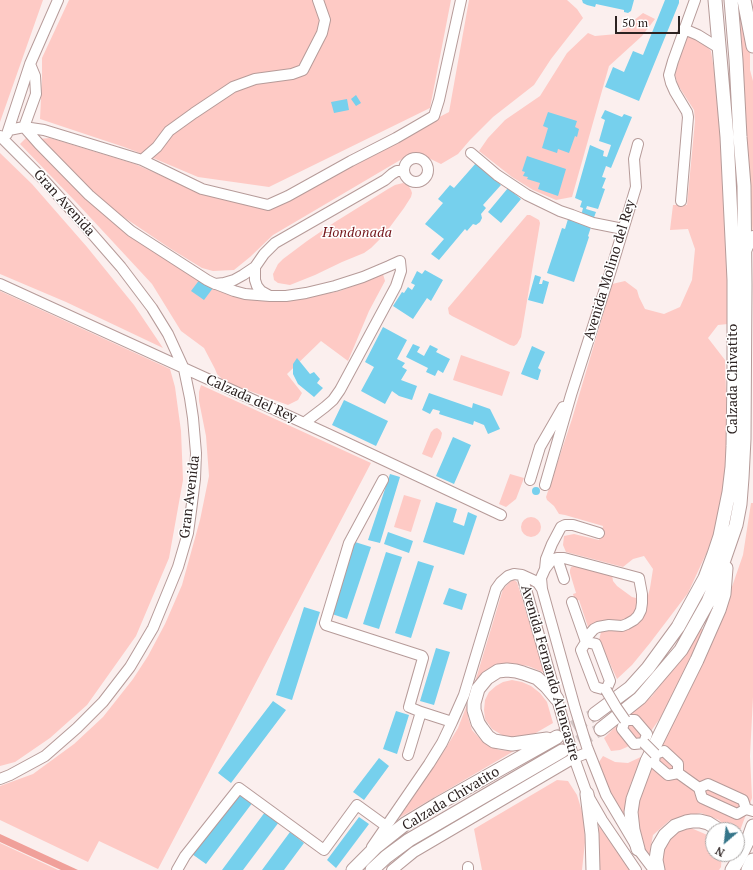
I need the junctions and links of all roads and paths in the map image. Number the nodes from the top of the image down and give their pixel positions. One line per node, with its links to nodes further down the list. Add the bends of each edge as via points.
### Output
1 (58, 0): 11 (street)
2 (318, 0): 17 (street, via 325,20 322,33 303,70 292,74 255,78 233,87 169,132)
3 (461, 0): 17 (street, via 434,116 288,196 268,205 202,189)
4 (695, 0): 8 (street)
5 (715, 0): 10 (main road, Calzada Chivatito)
6 (731, 0): 22 (main road, Calzada Chivatito, via 744,186)
7 (744, 0): 9 (main road)
8 (684, 29): 10 (street); 19 (street, via 669,75 688,117)
9 (753, 46)
10 (720, 48): 46 (main road, Calzada Chivatito, via 734,288 732,460 729,492 720,536 705,578 678,627 658,656 630,688)
11 (30, 64): 12 (street, via 35,76 36,94); 13 (street)
12 (24, 127): 13 (street); 17 (street, via 44,130); 25 (street, via 89,195 131,231)
13 (9, 130): 14 (street)
14 (2, 138): 27 (street, Gran Avenida, via 44,180 121,267 152,308 168,334)
15 (638, 144): 20 (street, Avenida Molino del Rey, via 634,159 636,187)
16 (471, 153): 20 (street, via 526,195 593,223)
17 (142, 160)
18 (404, 171): 23 (street, via 392,174 275,244)
19 (681, 201)
20 (623, 229): 28 (street, Avenida Molino del Rey)
21 (753, 236): 22 (street)
22 (744, 253): 36 (main road, Calzada Chivatito, via 742,478 736,525)
23 (255, 266): 25 (street, via 243,276); 26 (street, via 256,286)
24 (0, 284): 27 (street, Calzada del Rey)
25 (215, 284): 26 (street, via 245,294)
26 (270, 296): 29 (street, via 306,293 335,286 364,277 400,261 401,271 396,286 340,390 333,400)
27 (184, 369): 29 (street, Calzada del Rey); 57 (street, Gran Avenida, via 196,453 192,505 188,534 178,566 153,628 130,667 103,702 77,728 45,756)
28 (571, 395): 31 (street, Avenida Molino del Rey, via 540,447); 32 (street, Avenida Molino del Rey)
29 (304, 423): 33 (street, Calzada del Rey)
30 (383, 480): 45 (street, via 349,543 325,623 422,656 409,707)
31 (530, 480)
32 (545, 485)
33 (502, 515)
34 (599, 533): 37 (street, via 573,525 561,527 549,552)
35 (557, 558): 37 (street); 39 (street); 42 (street, via 639,578 642,602 638,616 622,626 598,627)
36 (725, 560): 49 (main road, Calzada Chivatito, via 708,602 681,650 640,698); 64 (main road, via 725,587 719,610 647,761 633,799 631,812)
37 (545, 569): 40 (street, via 541,578)
38 (522, 575): 40 (street, Avenida Fernando Alencastre, via 538,583); 44 (street, Avenida Fernando Alencastre); 48 (street, via 508,576 496,589 464,694)
39 (564, 579)
40 (542, 589): 52 (street, Avenida Fernando Alencastre)
41 (572, 602): 42 (street)
42 (585, 641): 43 (street, via 596,644 610,681); 43 (street, via 580,650 595,687)
43 (606, 690): 47 (street, bridge)
44 (557, 699): 55 (street, Avenida Fernando Alencastre); 65 (main road, Calzada Chivatito, via 537,678 523,673 498,671 487,678 478,689 474,710 475,717 488,737 494,741 512,744 557,737 405,824)
45 (421, 712): 48 (street); 53 (street)
46 (595, 714)
47 (625, 720): 50 (street, via 622,729 634,744); 50 (street, via 635,720 647,734)
48 (452, 722): 62 (street, via 429,764)
49 (601, 729)
50 (644, 744): 54 (street, bridge)
51 (562, 751): 69 (main road, Calzada Chivatito, via 409,840)
52 (589, 752): 55 (street, Calzada Chivatito); 64 (street, Avenida Fernando Alencastre, via 606,795)
53 (408, 754)
54 (655, 754): 56 (street, via 664,751 678,764); 56 (street, via 654,763 668,775)
55 (574, 758): 59 (street, Avenida Fernando Alencastre); 70 (street, Calzada Chivatito, via 414,852)
56 (678, 773): 58 (street)
57 (0, 778)
58 (699, 788): 60 (street, via 708,784 743,800); 60 (street, via 702,798 737,814)
59 (587, 794): 71 (main road); 72 (street, Avenida Fernando Alencastre)
60 (750, 810)
61 (705, 822): 74 (main road, via 686,822 665,834 656,853)
62 (386, 826): 65 (street); 67 (street, via 357,805 324,850 239,788 185,856)
63 (753, 826): 75 (main road, via 739,859)
64 (638, 849): 73 (street, Avenida Fernando Alencastre)
65 (364, 858): 68 (main road, Calzada Chivatito)
66 (753, 861): 76 (highway)
67 (177, 870)
68 (352, 870)
69 (372, 870)
70 (393, 870)
71 (593, 870)
72 (636, 870)
73 (654, 870)
74 (658, 870)
75 (731, 870)
76 (749, 870)

